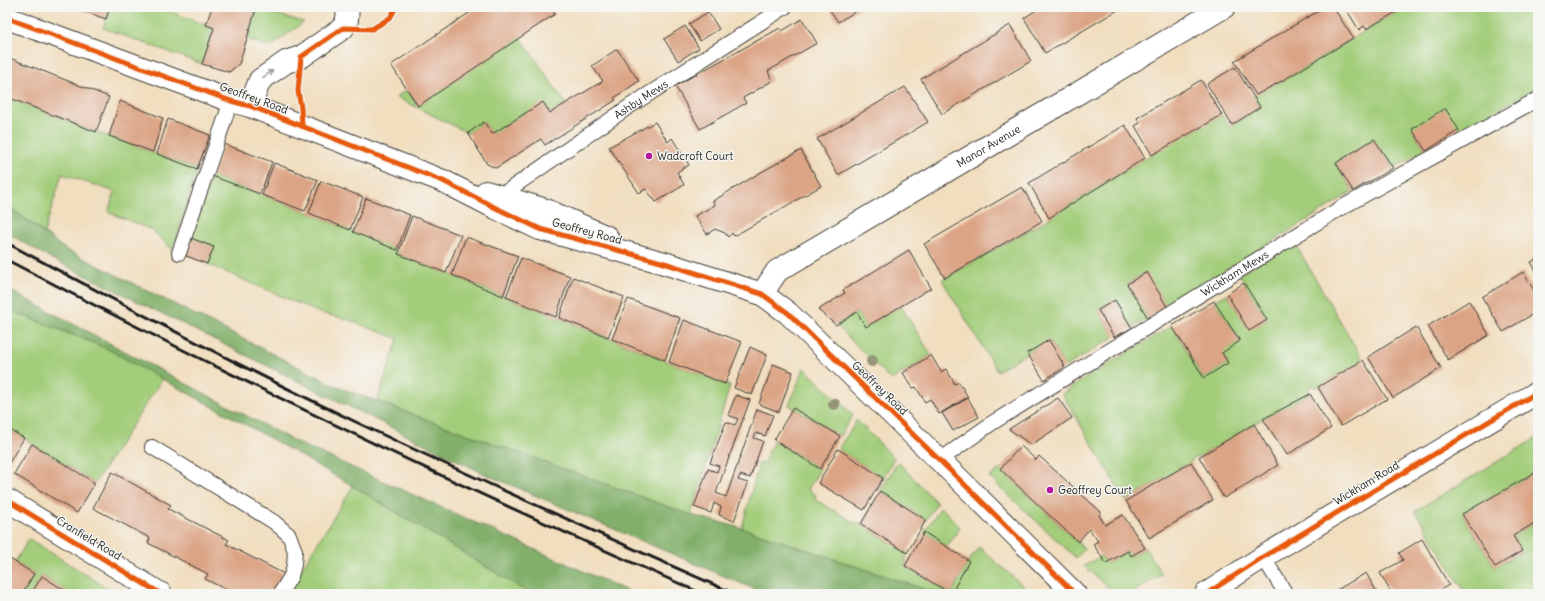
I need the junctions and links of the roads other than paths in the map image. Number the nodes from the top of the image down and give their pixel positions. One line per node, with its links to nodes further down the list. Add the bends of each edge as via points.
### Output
1 (348, 7): 6 (street, one-way to 1, via 260,80 343,28 347,20)
2 (785, 7): 8 (lane, Ashby Mews, via 630,106)
3 (1224, 7): 11 (street, Manor Avenue, via 777,270)
4 (7, 18): 6 (street, Geoffrey Road)
5 (1538, 99): 14 (lane, Wickham Mews, via 1339,209 992,423)
6 (240, 103): 7 (street, Geoffrey Road); 9 (lane)
7 (443, 181): 8 (street, Geoffrey Road); 10 (street, Geoffrey Road, via 540,229)
8 (500, 196): 10 (street, Geoffrey Road, via 557,214)
9 (179, 252)
10 (661, 262): 11 (street, Geoffrey Road)
11 (762, 294): 14 (street, Geoffrey Road, via 788,313)
12 (1538, 392): 16 (street, Wickham Road)
13 (152, 447): 18 (lane, via 274,522 289,535 295,551 294,565 291,576)
14 (940, 460): 19 (street, Geoffrey Road)
15 (7, 500): 17 (street, Cranfield Road)
16 (1263, 557): 20 (street, Wickham Road); 21 (lane)
17 (161, 594)
18 (280, 594)
19 (1075, 594)
20 (1206, 594)
21 (1286, 594)

